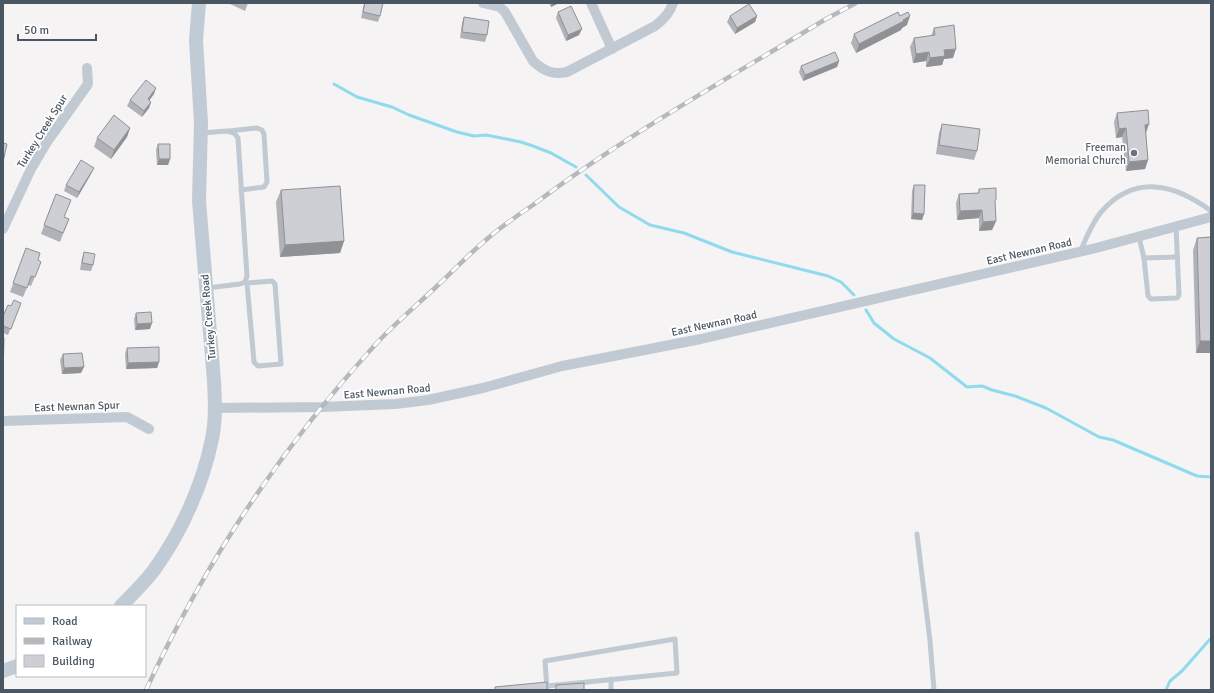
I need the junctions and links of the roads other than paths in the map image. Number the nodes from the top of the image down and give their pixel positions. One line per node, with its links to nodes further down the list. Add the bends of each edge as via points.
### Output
1 (199, 3): 8 (street, Turkey Creek Road, via 196,40)
2 (483, 3): 5 (street, via 500,7 505,12 533,61 548,72 567,72)
3 (591, 3): 5 (street)
4 (673, 3): 5 (street, via 663,20)
5 (612, 49)
6 (88, 68): 13 (street, Turkey Creek Spur, via 88,84 47,142)
7 (227, 131): 8 (lane); 9 (lane, via 234,133 238,138); 9 (lane, via 257,128 264,134 267,182 264,187)
8 (201, 133): 19 (street, Turkey Creek Road, via 199,201)
9 (241, 190): 18 (lane)
10 (1211, 211): 15 (lane, via 1177,191 1158,187 1136,188 1122,194 1101,212)
11 (1211, 217): 12 (street, East Newnan Road)
12 (1176, 226): 14 (street, East Newnan Road); 17 (lane)
13 (3, 229)
14 (1139, 237): 15 (street, East Newnan Road); 16 (lane)
15 (1080, 252): 20 (street, East Newnan Road, via 701,339 562,366 428,400 322,407)
16 (1144, 258): 17 (lane); 17 (lane, via 1148,296 1151,299 1177,298 1179,295)
17 (1177, 258)
18 (246, 283): 18 (lane, via 254,362 258,366 281,364 275,284 272,281); 19 (lane)
19 (206, 288): 20 (street, Turkey Creek Road)
20 (215, 408): 24 (street, Turkey Creek Road, via 212,440 195,494 177,534 154,571)
21 (3, 420): 22 (street, East Newnan Spur, via 127,417)
22 (149, 430)
23 (917, 534): 30 (lane)
24 (122, 605)
25 (16, 666): 26 (street)
26 (3, 671)
27 (611, 679): 28 (lane); 28 (lane, via 677,673 675,639 545,661); 29 (lane)
28 (547, 688)
29 (611, 690)
30 (934, 690)

